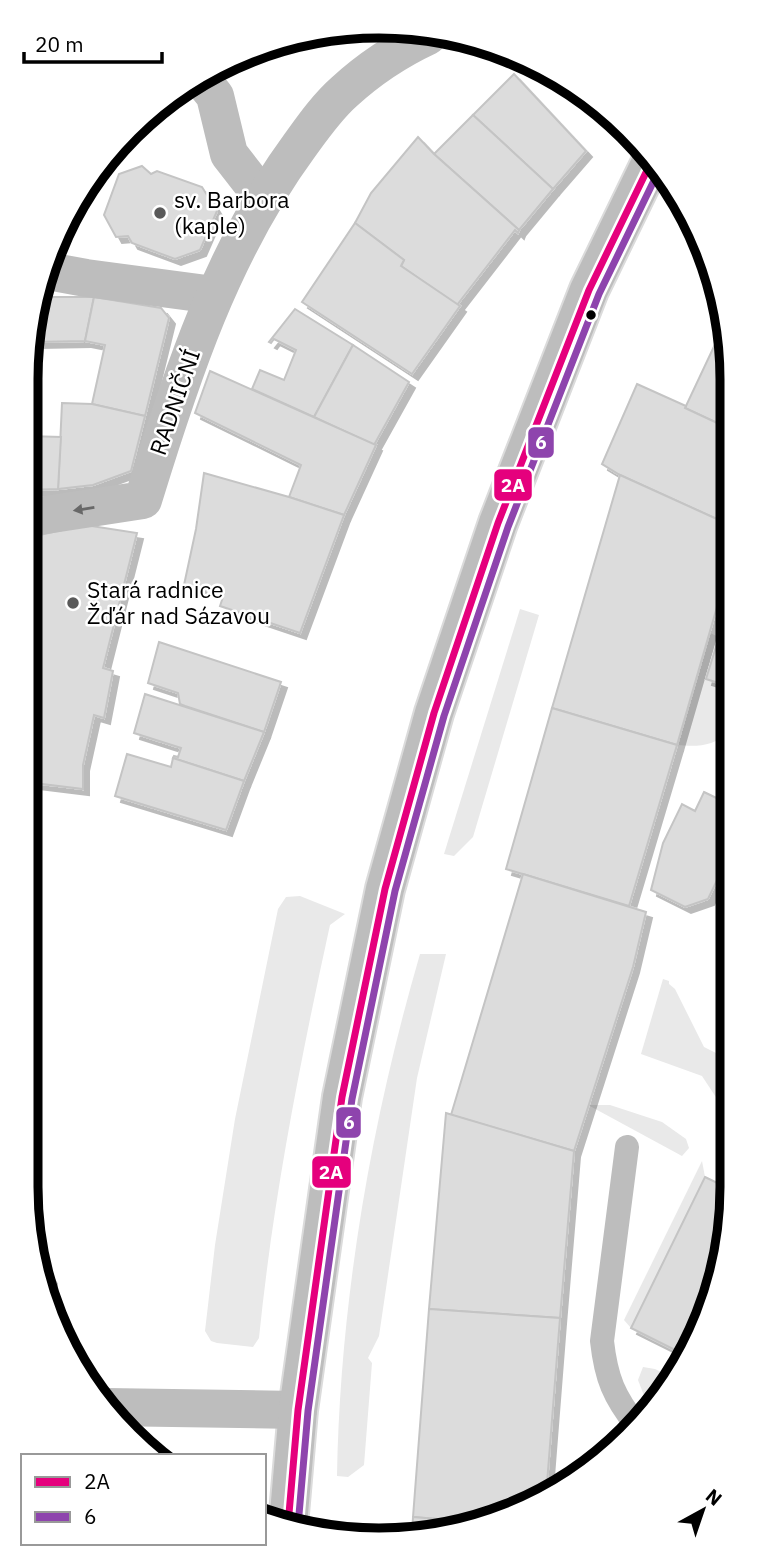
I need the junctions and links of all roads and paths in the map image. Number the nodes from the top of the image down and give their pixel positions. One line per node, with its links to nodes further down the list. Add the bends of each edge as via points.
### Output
1 (418, 40): 4 (main road, RADNIČNÍ, via 344,92 315,124)
2 (207, 85): 4 (main road, via 215,96 229,154)
3 (648, 169): 10 (main road, via 589,290 555,374 498,523 434,713 385,889 342,1097)
4 (264, 199): 6 (main road, RADNIČNÍ)
5 (56, 273): 6 (main road)
6 (214, 295): 7 (main road, RADNIČNÍ, one-way to 7, via 172,405 143,500)
7 (38, 516)
8 (627, 1147): 11 (lane, via 602,1341 605,1367 618,1402)
9 (120, 1407): 10 (main road)
10 (298, 1410): 12 (main road)
11 (630, 1418)
12 (289, 1515)

